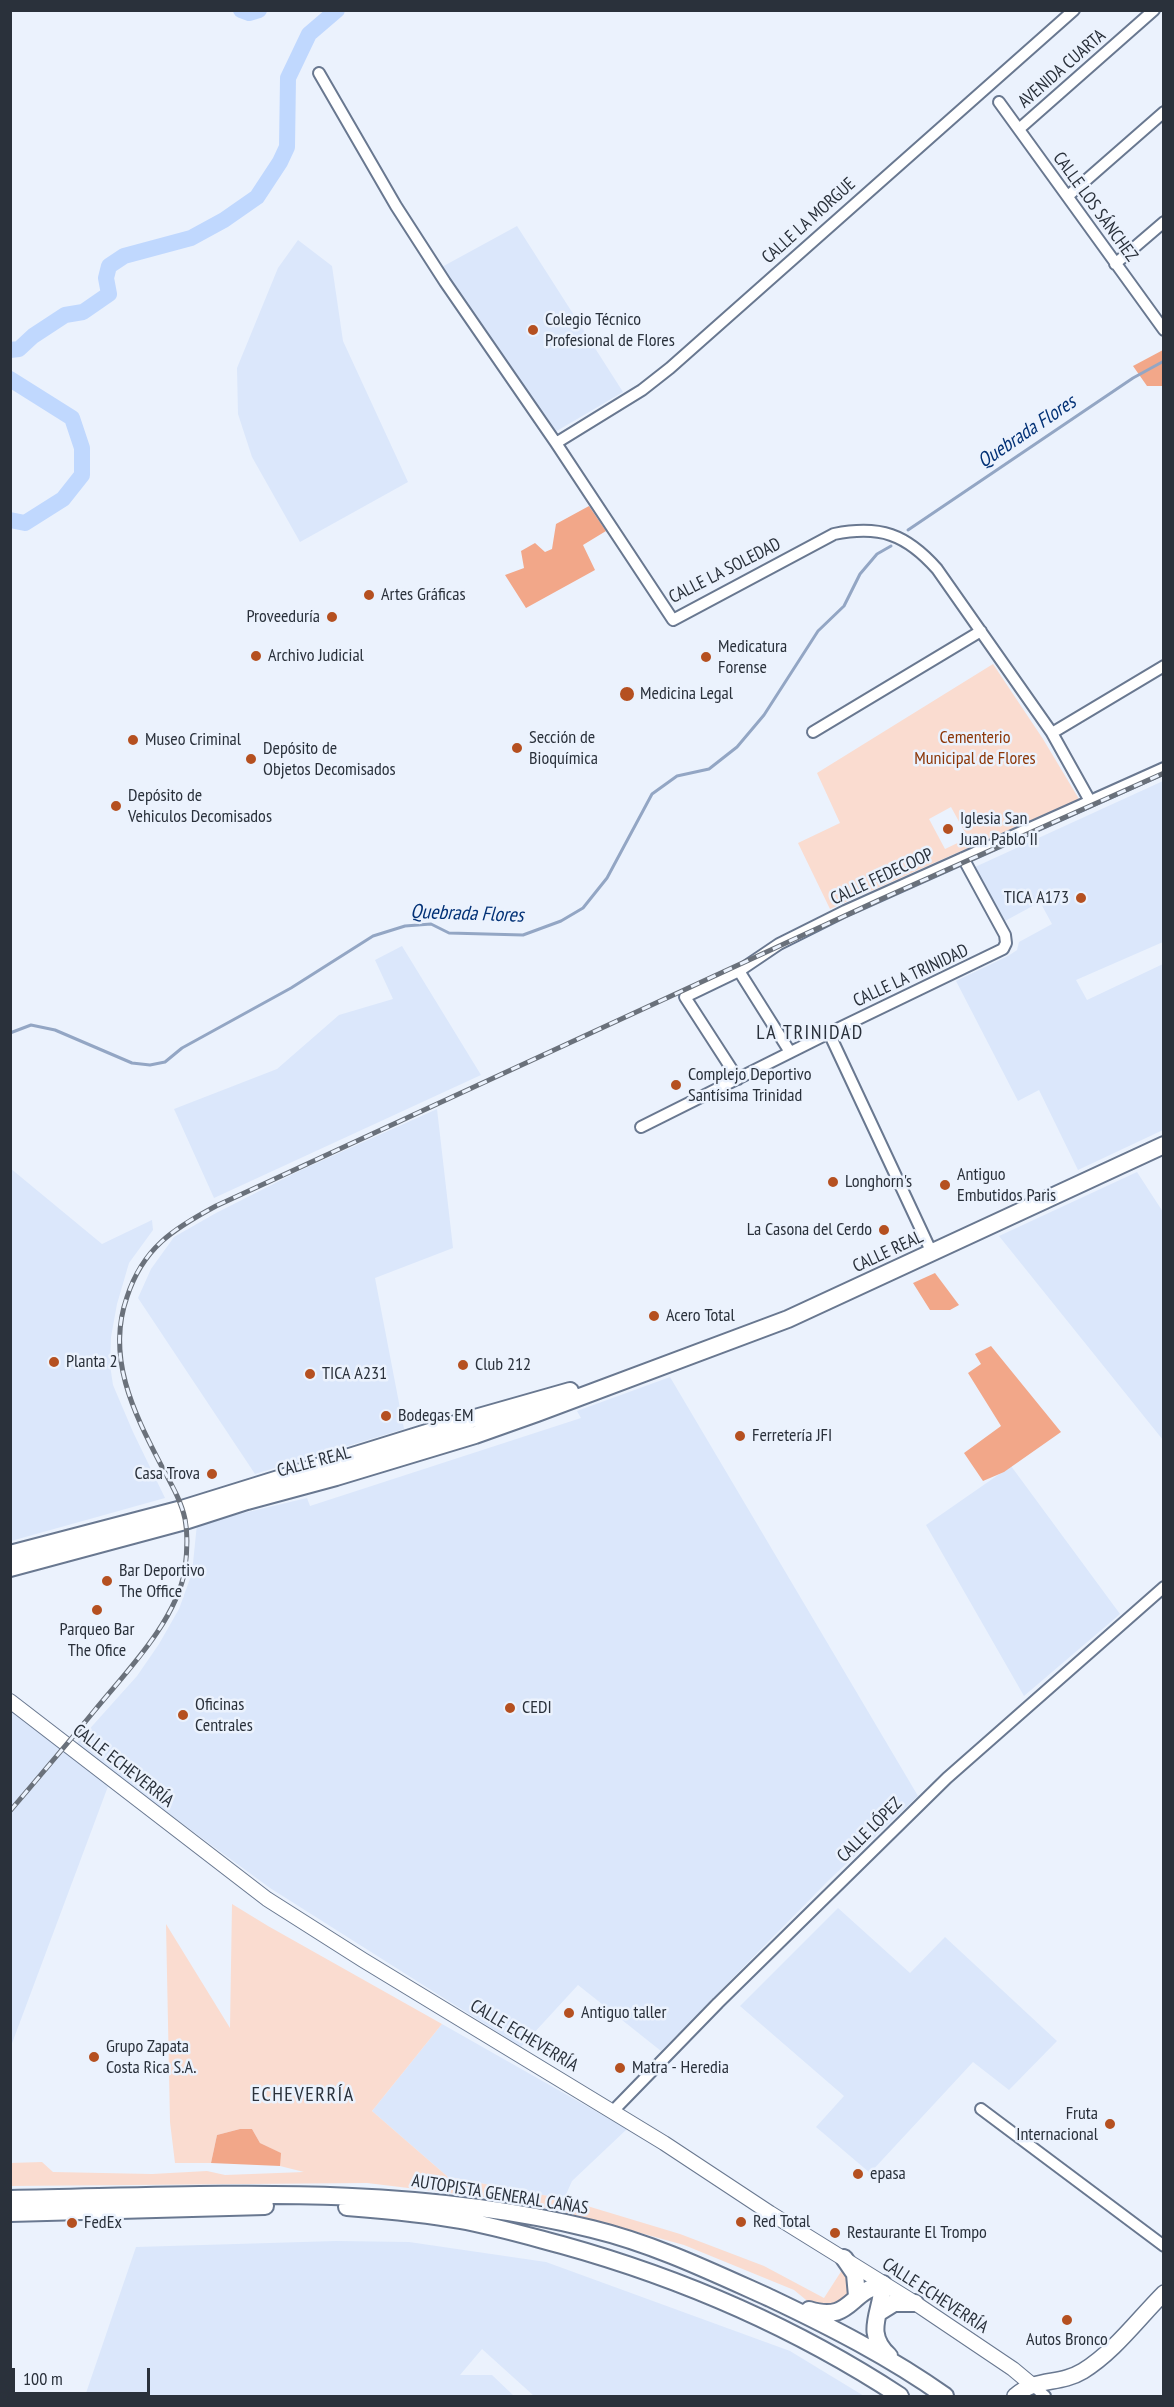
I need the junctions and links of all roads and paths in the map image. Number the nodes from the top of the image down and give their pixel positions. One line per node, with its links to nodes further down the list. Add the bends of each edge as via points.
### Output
1 (1074, 10): 11 (street, CALLE LA MORGUE, via 670,368)
2 (1154, 10): 6 (street, AVENIDA CUARTA)
3 (319, 73): 11 (street, CALLE LA SOLEDAD, via 445,282)
4 (999, 102): 6 (street, CALLE LOS SÁNCHEZ)
5 (1164, 112): 7 (street)
6 (1019, 129): 7 (street, CALLE LOS SÁNCHEZ)
7 (1068, 196): 9 (street, CALLE LOS SÁNCHEZ)
8 (1164, 222): 9 (street)
9 (1116, 264): 10 (street, CALLE LOS SÁNCHEZ)
10 (1164, 330)
11 (556, 443): 12 (street, CALLE LA SOLEDAD, via 673,620 834,534 866,530 890,534 917,548 937,569)
12 (981, 631): 14 (street); 15 (street, CALLE LA SOLEDAD)
13 (1164, 666): 15 (street)
14 (813, 732)
15 (1052, 733): 17 (street, CALLE LA SOLEDAD)
16 (1164, 768): 17 (street, CALLE FEDECOOP)
17 (1090, 801): 18 (street, CALLE FEDECOOP)
18 (963, 858): 19 (street, CALLE FEDECOOP, via 798,934); 20 (street, CALLE LA TRINIDAD, via 1005,935 1003,949)
19 (739, 970): 21 (street); 22 (street, CALLE FEDECOOP, via 685,997)
20 (829, 1033): 21 (street); 25 (street)
21 (790, 1052): 22 (street)
22 (738, 1079): 23 (street)
23 (641, 1127)
24 (1164, 1145): 25 (main road, CALLE REAL)
25 (932, 1253): 26 (main road, CALLE REAL, via 788,1320)
26 (624, 1380): 27 (main road, CALLE REAL); 29 (main road, CALLE REAL)
27 (510, 1408): 28 (main road, CALLE REAL); 29 (main road)
28 (437, 1429): 29 (main road); 30 (main road, CALLE REAL, via 182,1509)
29 (475, 1435): 31 (main road, CALLE REAL)
30 (10, 1556)
31 (10, 1568)
32 (1164, 1587): 35 (street, CALLE LÓPEZ, via 947,1778 718,2002)
33 (10, 1701): 35 (street, CALLE ECHEVERRÍA, via 267,1899)
34 (981, 2109): 38 (street)
35 (614, 2110): 39 (street, CALLE ECHEVERRÍA)
36 (10, 2199): 40 (main road, AUTOPISTA GENERAL CAÑAS, via 293,2194 412,2201 496,2211 591,2229 645,2245)
37 (10, 2213): 48 (main road, AUTOPISTA GENERAL CAÑAS, via 291,2205 403,2212 506,2229 640,2268 708,2294 835,2357)
38 (1164, 2246)
39 (844, 2258): 41 (street, CALLE ECHEVERRÍA); 43 (main road, via 855,2274)
40 (719, 2275): 43 (main road, via 820,2313 843,2310); 46 (main road, AUTOPISTA GENERAL CAÑAS)
41 (883, 2284): 43 (main road); 44 (street, CALLE ECHEVERRÍA); 45 (main road)
42 (1164, 2293): 47 (main road, via 1083,2371 1066,2379)
43 (857, 2296)
44 (915, 2303): 45 (main road, via 894,2303); 47 (street, CALLE ECHEVERRÍA)
45 (878, 2313): 46 (main road, via 878,2344)
46 (898, 2364): 49 (main road, AUTOPISTA GENERAL CAÑAS)
47 (1031, 2385): 50 (main road); 51 (street)
48 (900, 2397)
49 (945, 2397)
50 (1015, 2397)
51 (1045, 2397)

